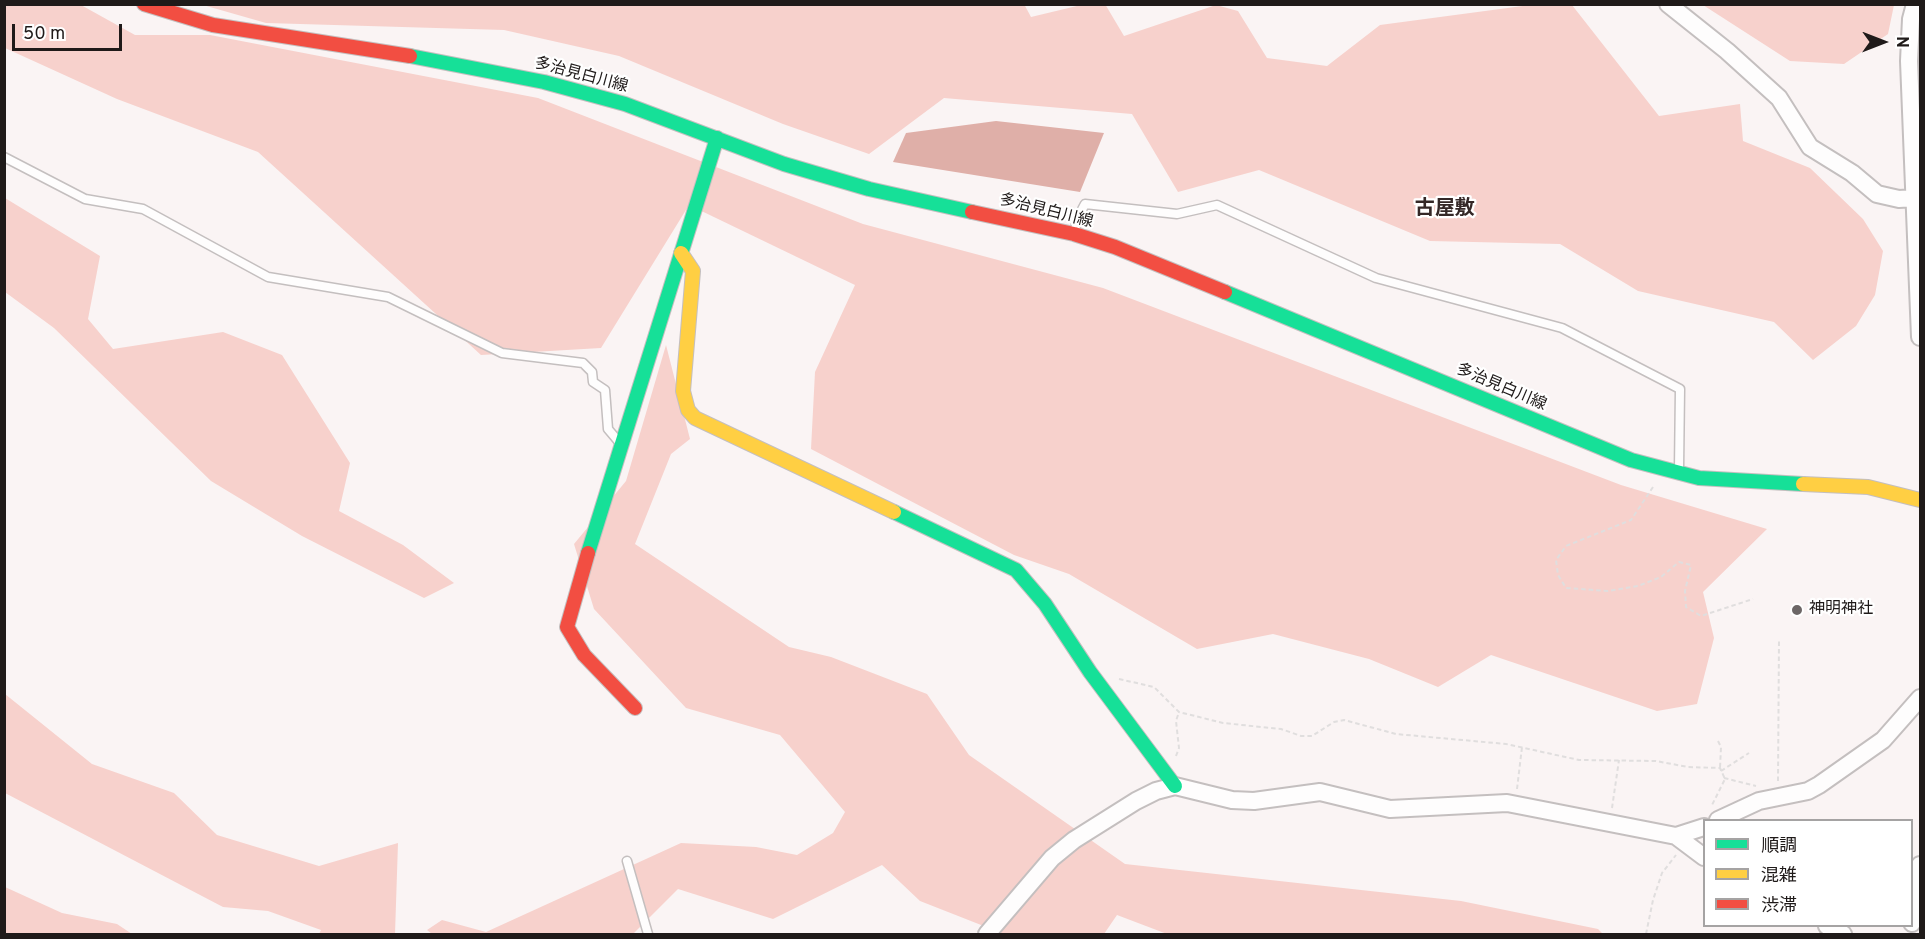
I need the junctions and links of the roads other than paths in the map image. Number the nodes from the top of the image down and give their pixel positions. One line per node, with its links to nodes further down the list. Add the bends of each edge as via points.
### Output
1 (144, 4): 4 (main road, 多治見白川線, via 213,25 405,55 544,82 625,104)
2 (1668, 4): 6 (street, via 1779,98 1810,147 1877,194 1886,198)
3 (1917, 5): 6 (street, via 1911,19 1909,61)
4 (717, 138): 7 (main road, 多治見白川線, via 784,164 869,189); 8 (main road)
5 (4, 158): 10 (lane, via 85,199 143,209 268,278 388,297 502,354 584,363 592,372 593,382 605,390 608,429)
6 (1917, 197): 9 (street)
7 (1074, 234): 11 (main road, 多治見白川線, via 1115,247 1631,460); 11 (lane, via 1085,204 1177,214 1217,205 1376,278 1562,328 1680,389)
8 (681, 253): 10 (main road); 15 (main road, via 693,271 683,391 688,410 695,418 1016,570 1045,604)
9 (1920, 337)
10 (621, 444): 14 (main road, via 567,627 584,655)
11 (1679, 472): 12 (main road, 多治見白川線, via 1699,478 1758,483 1868,487)
12 (1920, 500)
13 (1920, 698): 16 (street, via 1883,740 1819,785 1808,791 1758,801)
14 (635, 708)
15 (1171, 780): 18 (street, via 1232,800 1320,792 1390,809 1516,805); 25 (street, via 1059,852)
16 (1721, 819)
17 (1703, 828): 18 (street)
18 (1680, 840): 19 (street)
19 (1703, 856)
20 (627, 861): 24 (lane)
21 (1920, 865): 22 (street)
22 (1913, 911)
23 (1829, 927): 26 (street)
24 (648, 934)
25 (987, 934)
26 (1843, 934)

